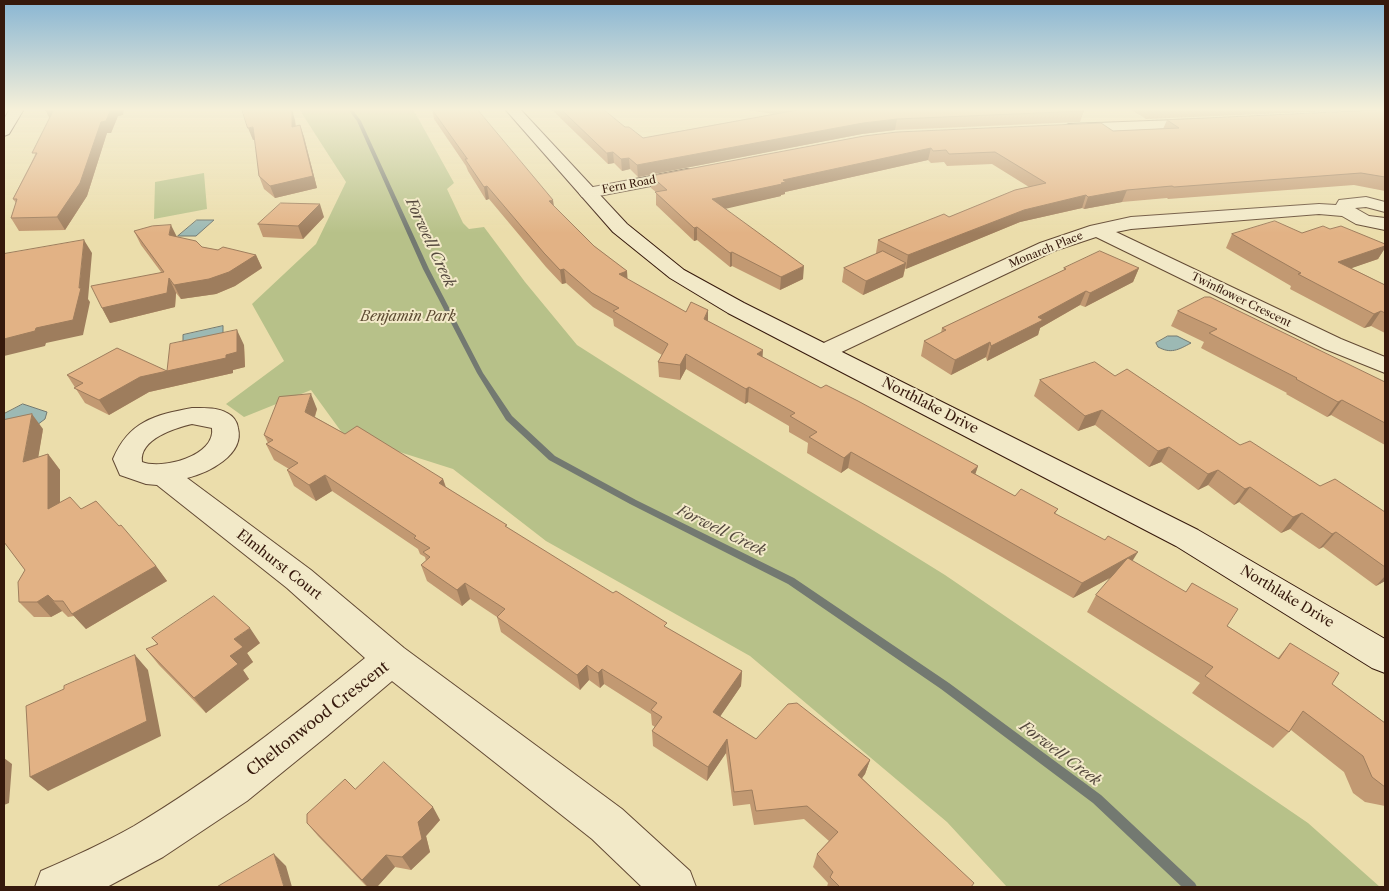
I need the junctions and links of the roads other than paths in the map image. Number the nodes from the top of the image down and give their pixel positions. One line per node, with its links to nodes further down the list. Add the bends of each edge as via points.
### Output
1 (550, 151): 3 (street, Northlake Drive)
2 (701, 171): 3 (street, Fern Road)
3 (588, 193): 8 (street, Northlake Drive, via 620,228 677,274)
4 (1385, 207): 5 (street, via 1350,202 1345,204)
5 (1346, 211): 6 (street, Monarch Place, via 1358,218); 7 (street, Monarch Place, via 1319,209 1242,214 1131,223)
6 (1385, 224)
7 (1097, 230): 8 (street, Monarch Place, via 1047,247); 9 (street, Twinflower Crescent)
8 (823, 352): 11 (street, Northlake Drive, via 1187,538)
9 (1385, 366)
10 (163, 475): 12 (street, Elmhurst Court, via 299,579)
11 (1385, 657)
12 (391, 659): 13 (street, Cheltonwood Crescent, via 267,762); 14 (street, Cheltonwood Crescent, via 607,824)
13 (78, 883)
14 (674, 887)

